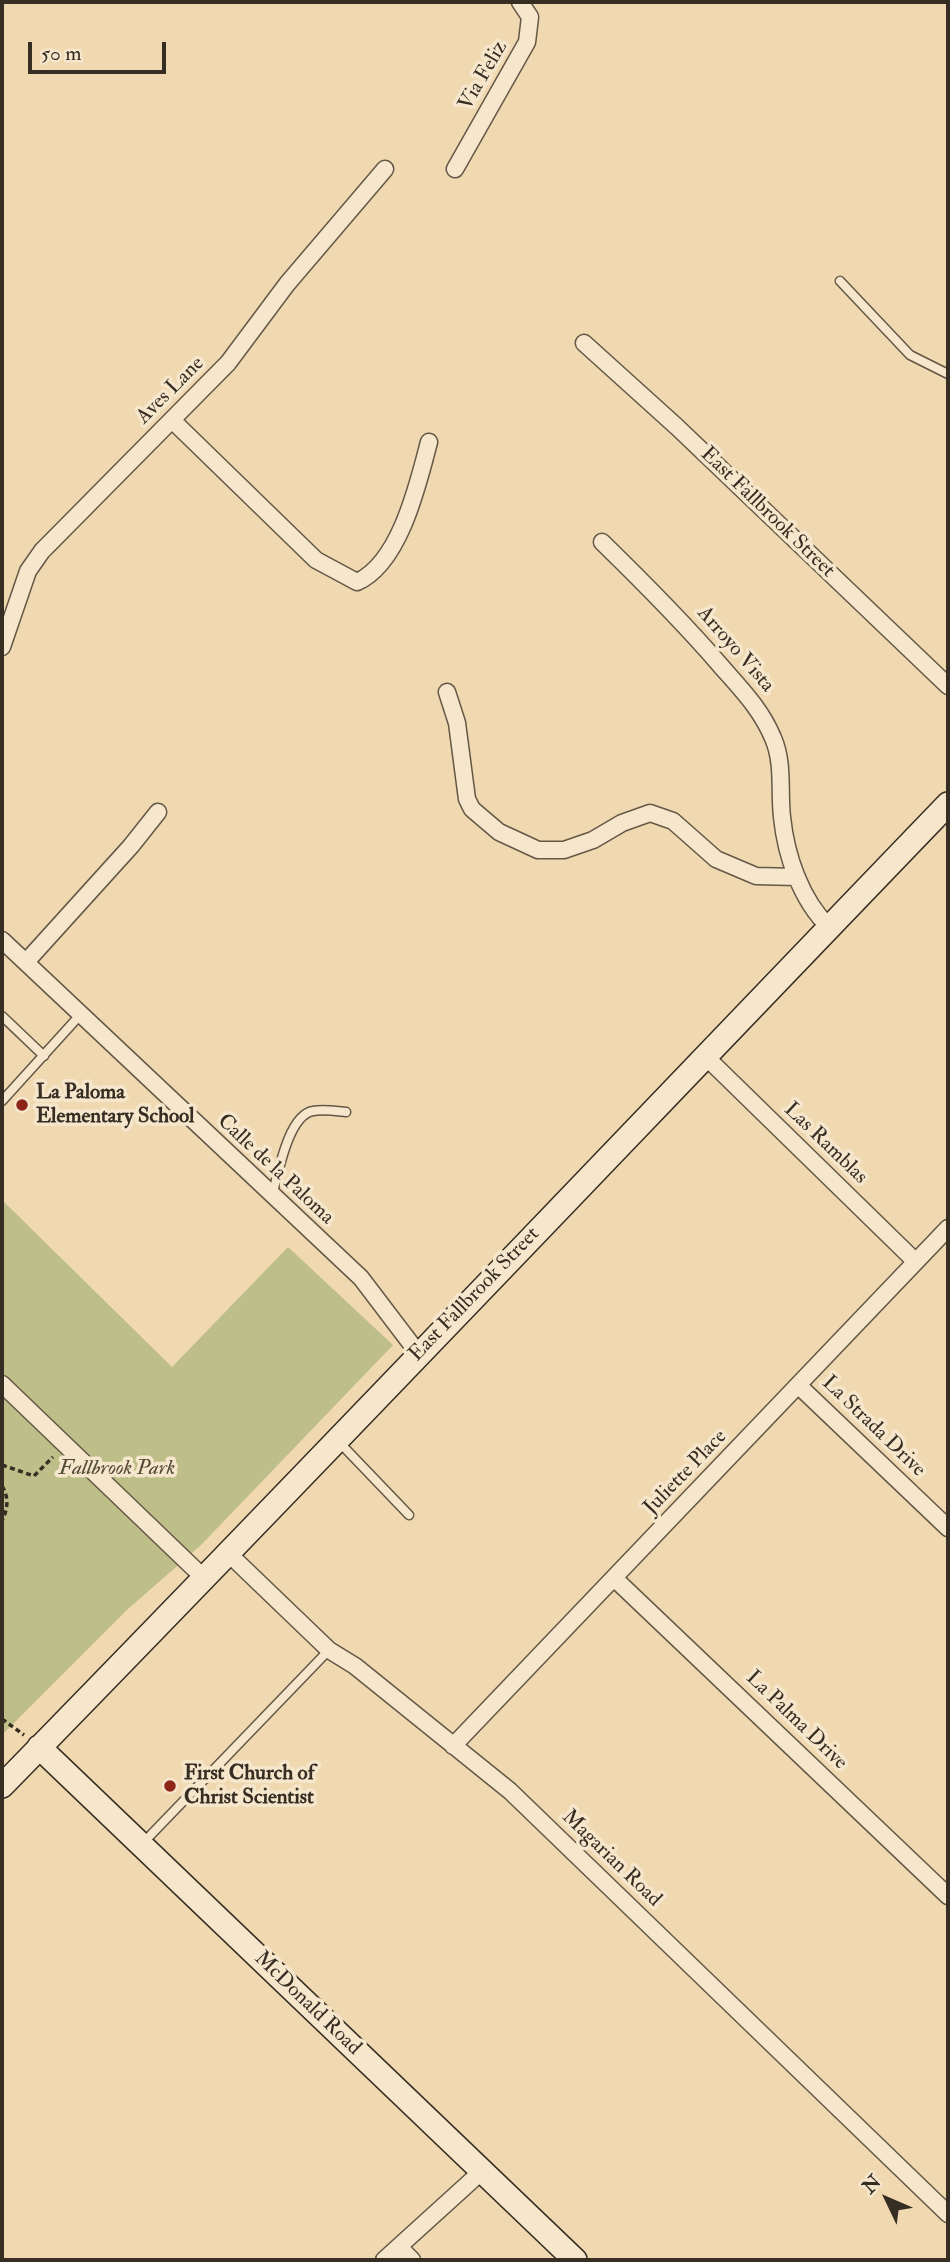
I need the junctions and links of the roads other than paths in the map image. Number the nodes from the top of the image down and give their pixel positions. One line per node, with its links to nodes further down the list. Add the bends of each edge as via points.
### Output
1 (520, 2): 3 (street, Via Feliz, via 530,17 527,42)
2 (385, 169): 7 (street, Aves Lane, via 287,284 228,363)
3 (455, 169)
4 (840, 281): 6 (lane, via 910,355)
5 (584, 343): 11 (street, East Fallbrook Street)
6 (948, 374)
7 (172, 420): 8 (street, via 316,560 357,582 369,577 401,529); 10 (street, Aves Lane, via 42,551 28,571)
8 (429, 442)
9 (602, 542): 15 (street, Arroyo Vista, via 672,610 761,711 775,742 784,788 782,816)
10 (2, 647)
11 (948, 686)
12 (447, 692): 15 (street, via 457,723 467,799 499,832 538,850 564,850 650,813 673,821 716,859 756,876)
13 (948, 804): 16 (main road, East Fallbrook Street)
14 (158, 812): 18 (street)
15 (797, 877): 16 (street, Arroyo Vista, via 817,916)
16 (829, 928): 22 (main road, East Fallbrook Street)
17 (2, 940): 18 (street, Calle de la Paloma)
18 (26, 962): 19 (street, Calle de la Paloma)
19 (81, 1014): 21 (lane); 25 (street, Calle de la Paloma)
20 (2, 1016): 21 (lane)
21 (44, 1056): 23 (lane)
22 (706, 1057): 27 (street, Las Ramblas); 28 (main road, East Fallbrook Street)
23 (2, 1101)
24 (346, 1112): 25 (lane, via 313,1111 299,1120 287,1140)
25 (272, 1196): 28 (street, Calle de la Paloma, via 361,1278)
26 (948, 1228): 27 (street, Juliette Place)
27 (915, 1261): 30 (street, Juliette Place)
28 (418, 1353): 31 (main road, East Fallbrook Street)
29 (2, 1384): 36 (street)
30 (799, 1386): 33 (street, La Strada Drive); 35 (street, Juliette Place)
31 (337, 1440): 32 (lane); 34 (main road, East Fallbrook Street)
32 (409, 1515)
33 (948, 1528)
34 (229, 1554): 36 (main road, East Fallbrook Street); 37 (street, Magarian Road)
35 (614, 1578): 38 (street, Juliette Place); 42 (street, La Palma Drive)
36 (205, 1579): 39 (main road, East Fallbrook Street)
37 (329, 1650): 38 (street, Magarian Road, via 355,1665); 41 (lane)
38 (453, 1746): 44 (street, Magarian Road, via 510,1791)
39 (39, 1747): 40 (main road, East Fallbrook Street); 41 (main road, McDonald Road)
40 (2, 1786)
41 (141, 1845): 43 (main road, McDonald Road)
42 (948, 1896)
43 (481, 2172): 45 (street); 48 (main road, McDonald Road)
44 (948, 2214)
45 (400, 2248): 46 (street); 47 (street)
46 (384, 2260)
47 (412, 2260)
48 (575, 2260)

